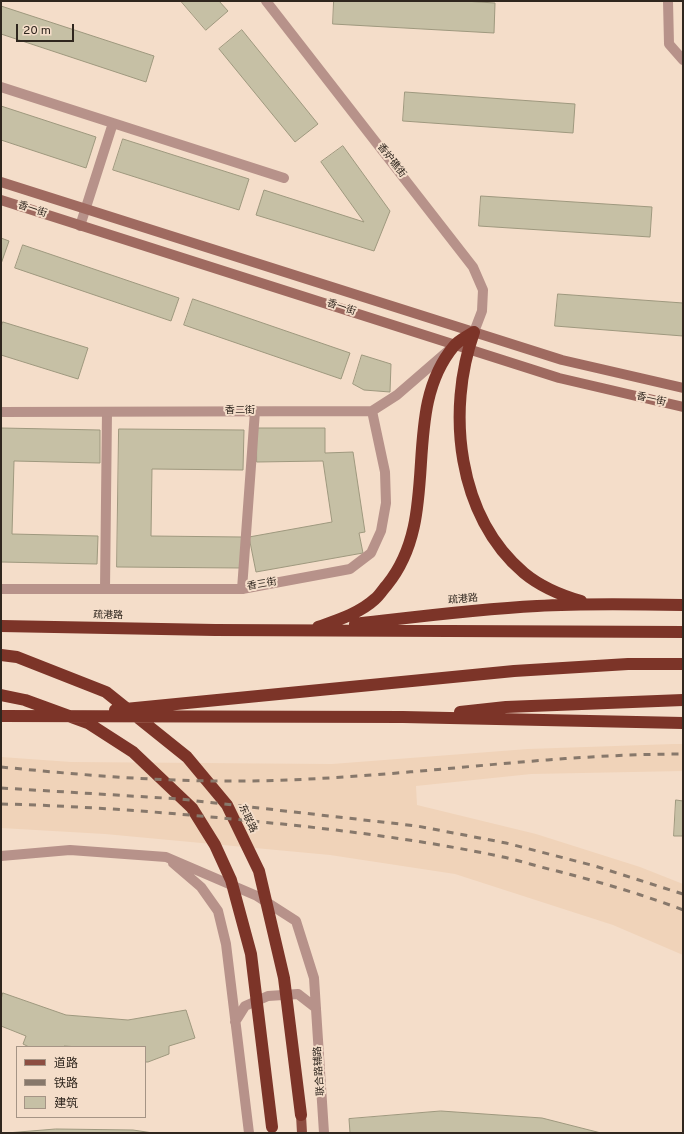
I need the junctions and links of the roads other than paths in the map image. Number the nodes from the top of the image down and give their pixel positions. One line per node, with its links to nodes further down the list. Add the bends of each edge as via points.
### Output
1 (266, 1): 11 (street, 香炉礁街, via 473,266 483,290 482,311)
2 (668, 1): 3 (street, via 669,44)
3 (683, 60)
4 (1, 87): 5 (street)
5 (113, 124): 6 (street); 9 (street)
6 (284, 178)
7 (1, 182): 9 (street, 香一街)
8 (1, 200): 10 (street, 香一街)
9 (85, 209): 10 (street); 11 (street, 香一街)
10 (80, 226): 12 (street, 香一街)
11 (474, 332): 12 (highway); 13 (highway); 14 (street, 香一街, via 562,360)
12 (455, 345): 13 (street, 香一街); 17 (street, via 397,396); 26 (highway, via 439,369 432,386 426,411 417,515 408,548 396,574 376,599 346,618)
13 (468, 349): 15 (street, 香一街, via 559,378); 23 (highway, via 459,432 468,484 481,518 500,548 524,574 554,593)
14 (683, 388)
15 (683, 408)
16 (255, 411): 17 (street, 香二街); 19 (street, 香二街); 22 (street)
17 (372, 411): 22 (street, 香三街, via 385,472 386,502 381,531 370,553 350,569)
18 (1, 412): 19 (street, 香二街)
19 (107, 412): 21 (street)
20 (1, 589): 21 (street, 香三街)
21 (105, 589): 22 (street, 香三街)
22 (242, 589)
23 (589, 604): 24 (highway, 疏港路); 26 (highway, 疏港路, via 435,614)
24 (683, 605)
25 (1, 626): 26 (highway, 疏港路)
26 (308, 630): 27 (highway)
27 (683, 632)
28 (1, 655): 40 (highway, 东联路, via 17,657 106,692 187,757 227,805 259,871 284,978)
29 (683, 664): 33 (highway, via 628,664 514,671)
30 (1, 695): 41 (highway, via 25,700 88,723 133,752 192,808 215,845 231,880 251,954)
31 (683, 700): 34 (highway, via 506,707)
32 (1, 716): 33 (highway)
33 (44, 717): 34 (highway)
34 (403, 717): 35 (highway)
35 (683, 723)
36 (1, 856): 37 (street, 联合路辅路, via 70,850)
37 (166, 857): 38 (street, 联合路辅路, via 257,896 296,921 314,978); 39 (street, via 201,887 218,911 226,944)
38 (316, 1008): 39 (street, via 298,994 268,996 245,1006); 44 (street, 联合路辅路)
39 (235, 1022): 42 (street)
40 (301, 1115): 43 (main road)
41 (272, 1130)
42 (249, 1133)
43 (302, 1133)
44 (324, 1133)

